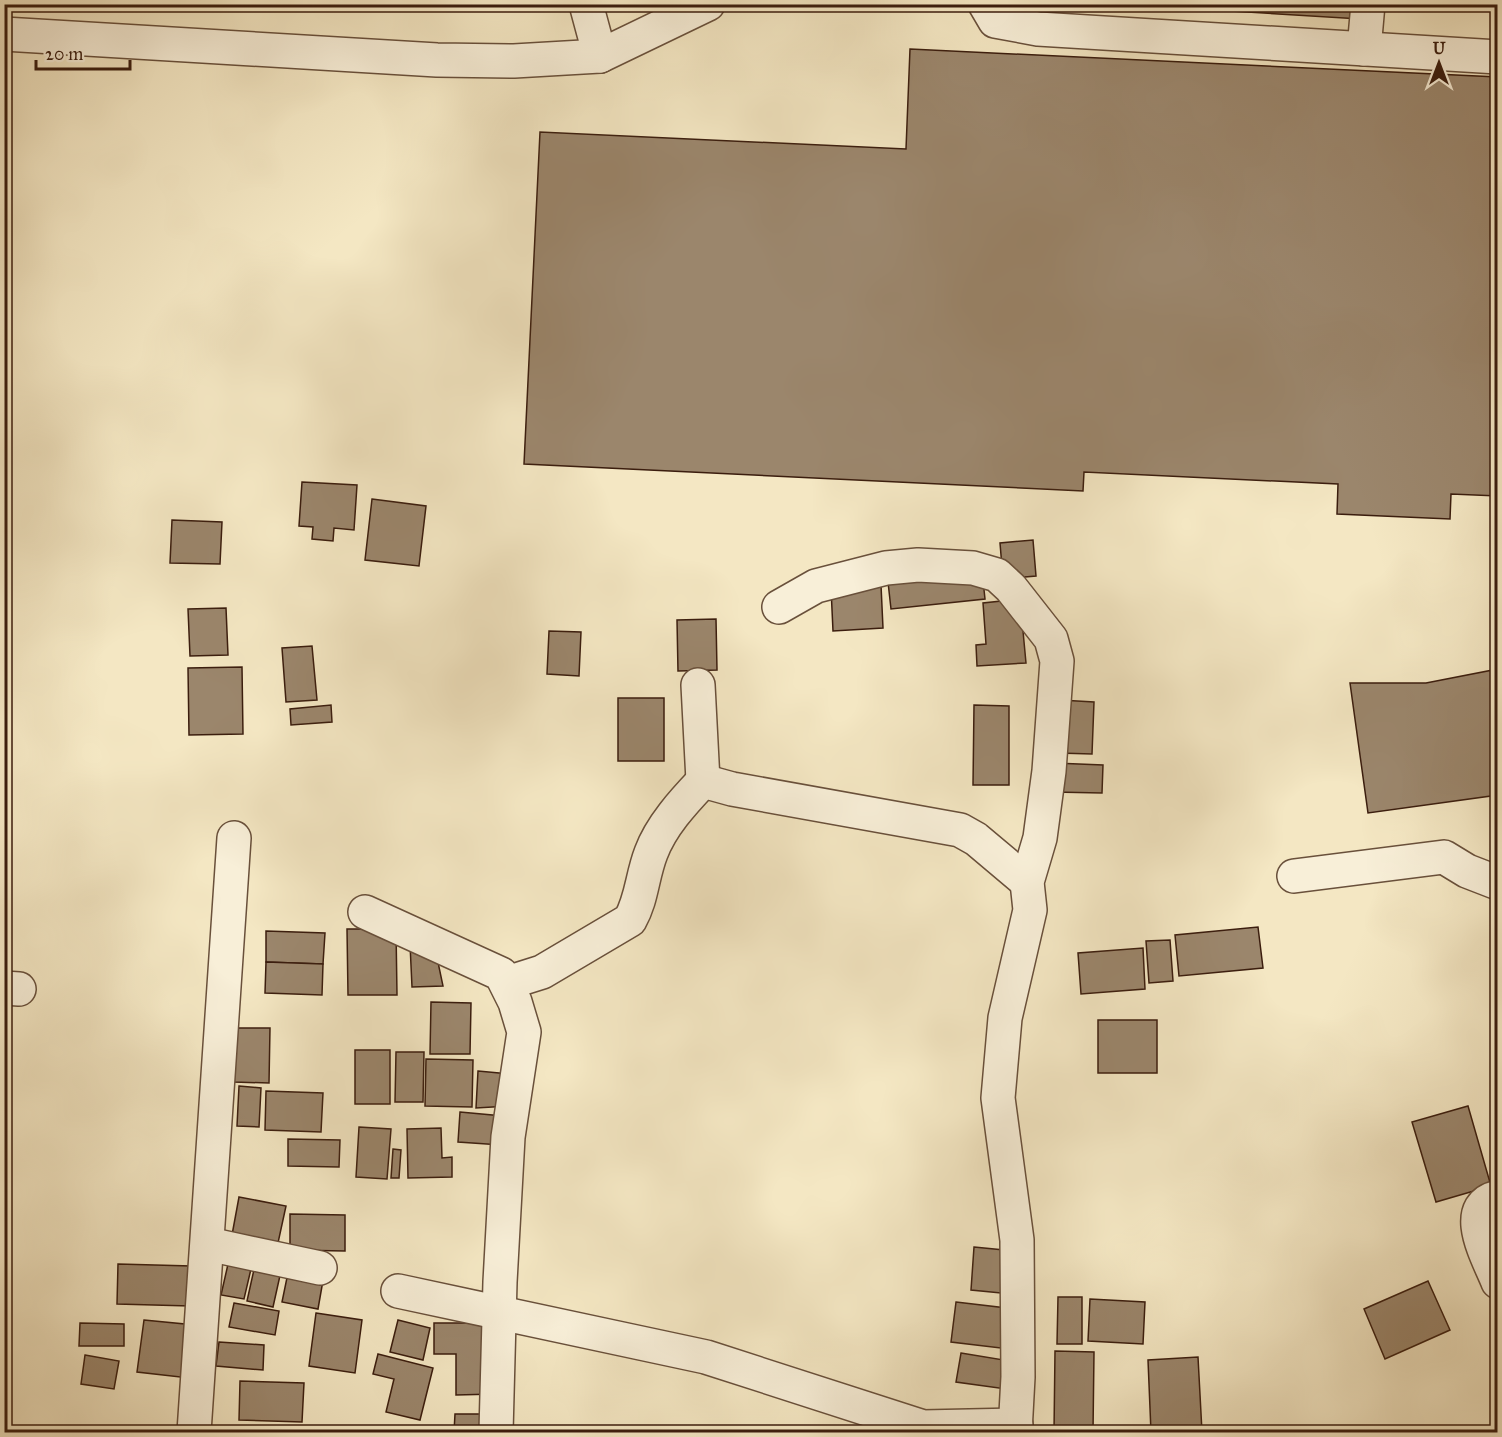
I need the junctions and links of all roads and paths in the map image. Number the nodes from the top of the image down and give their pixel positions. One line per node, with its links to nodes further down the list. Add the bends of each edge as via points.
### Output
1 (586, 4): 7 (street)
2 (708, 4): 7 (street)
3 (985, 4): 6 (street, via 995,21 1038,29)
4 (1368, 4): 6 (street)
5 (4, 34): 7 (street, via 437,60)
6 (1364, 49): 8 (street)
7 (600, 56)
8 (1497, 57)
9 (779, 607): 14 (street, via 816,586 886,568 918,565 973,568 997,575 1011,588 1051,639 1057,661 1040,838)
10 (698, 686): 11 (street)
11 (703, 781): 14 (street, via 960,830 976,838); 17 (street, via 657,838 638,906 630,920 542,972)
12 (234, 838): 19 (street)
13 (1294, 876): 15 (street, via 1444,857)
14 (1027, 882): 24 (street, via 1030,910 1005,1018 998,1098 1017,1239)
15 (1497, 883)
16 (365, 912): 17 (street, via 501,974)
17 (507, 983): 23 (street, via 524,1032 508,1137)
18 (1497, 1197): 21 (street, via 1479,1207 1476,1219)
19 (208, 1244): 20 (street); 25 (street)
20 (320, 1268)
21 (1497, 1282)
22 (398, 1291): 23 (street)
23 (499, 1311): 24 (street, via 706,1357 923,1427); 26 (street)
24 (1015, 1429)
25 (194, 1432)
26 (496, 1432)

